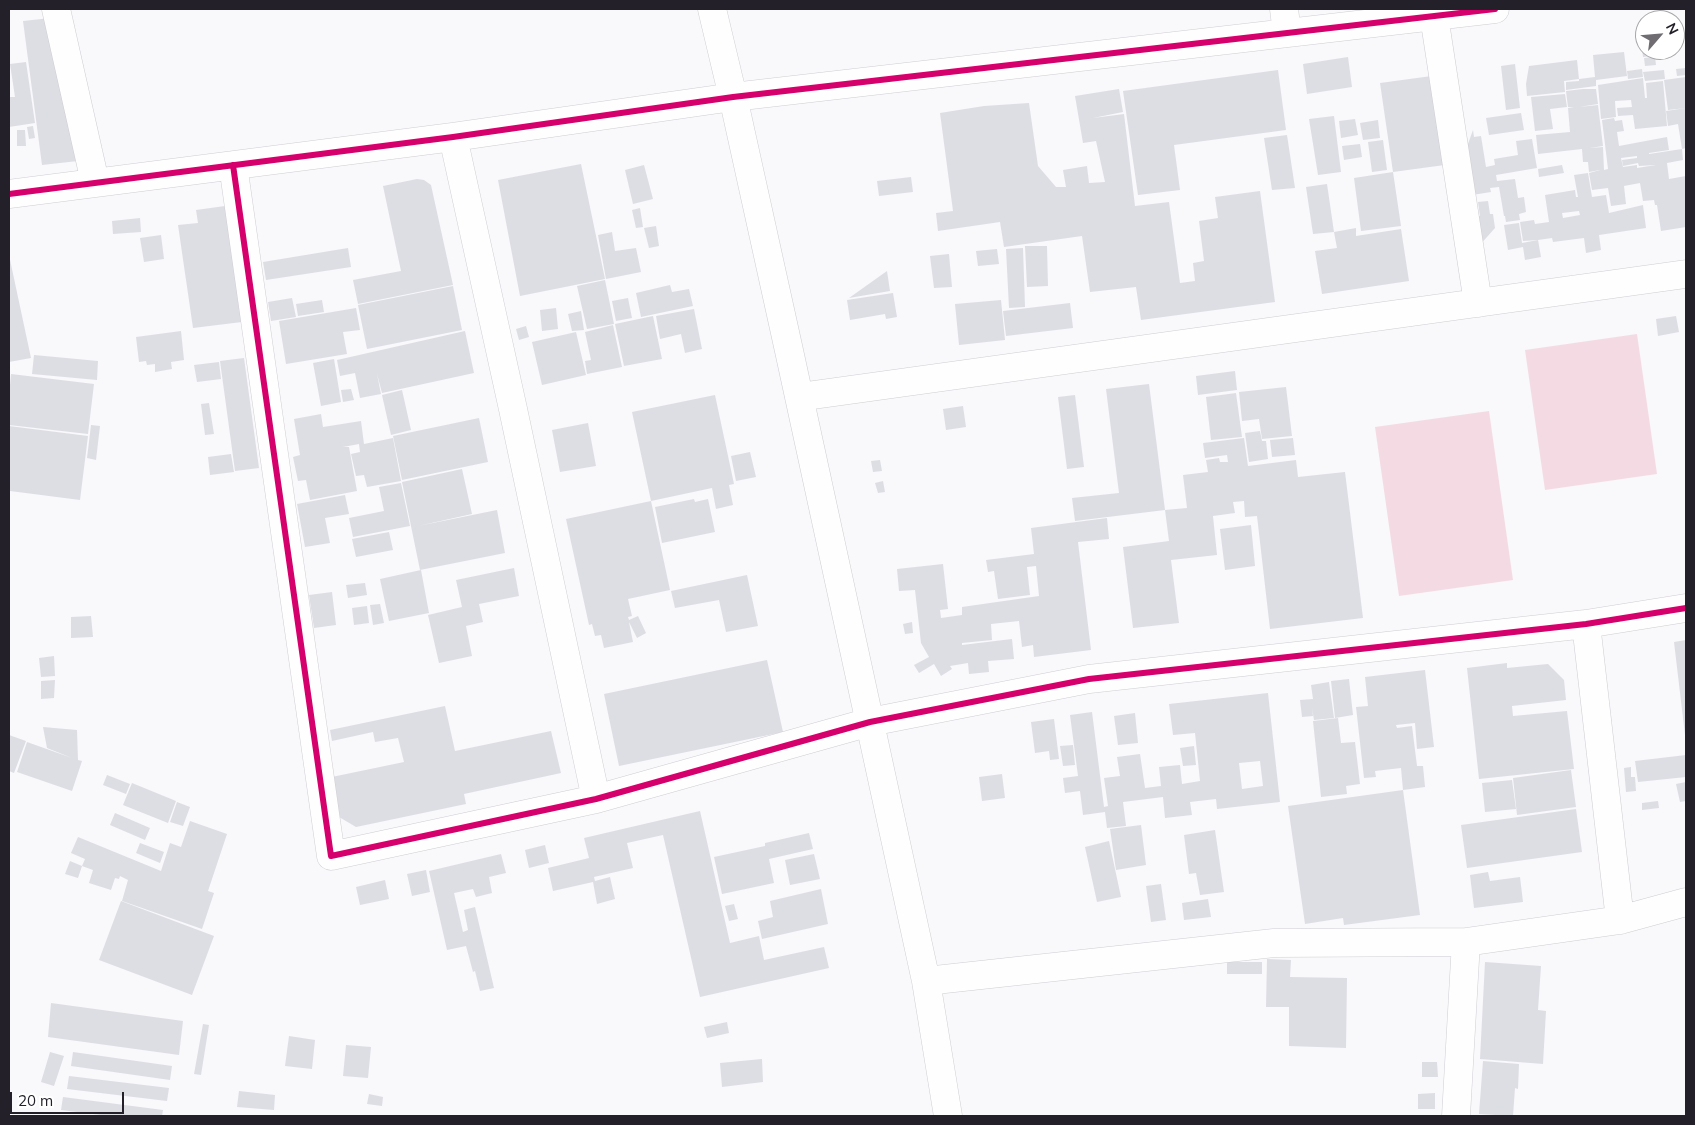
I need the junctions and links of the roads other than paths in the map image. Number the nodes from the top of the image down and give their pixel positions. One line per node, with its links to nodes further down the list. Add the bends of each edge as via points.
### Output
1 (56, 9): 9 (street)
2 (712, 9): 6 (street)
3 (1496, 9): 4 (street)
4 (1434, 16): 5 (street); 12 (street)
5 (1286, 21): 6 (street)
6 (733, 97): 7 (street); 13 (street)
7 (453, 137): 8 (street); 17 (street)
8 (233, 165): 9 (street); 17 (street, via 332,856)
9 (95, 182): 10 (street)
10 (9, 194)
11 (1686, 274): 12 (street)
12 (1478, 303): 13 (street)
13 (799, 397): 16 (street)
14 (1686, 608): 15 (street)
15 (1586, 624): 16 (street, via 1089,680); 19 (street)
16 (870, 722): 17 (street); 21 (street)
17 (596, 799)
18 (1686, 902): 19 (street)
19 (1620, 920): 20 (street)
20 (1466, 942): 21 (street, via 1274,943); 23 (street)
21 (926, 981): 22 (street)
22 (948, 1116)
23 (1456, 1116)

